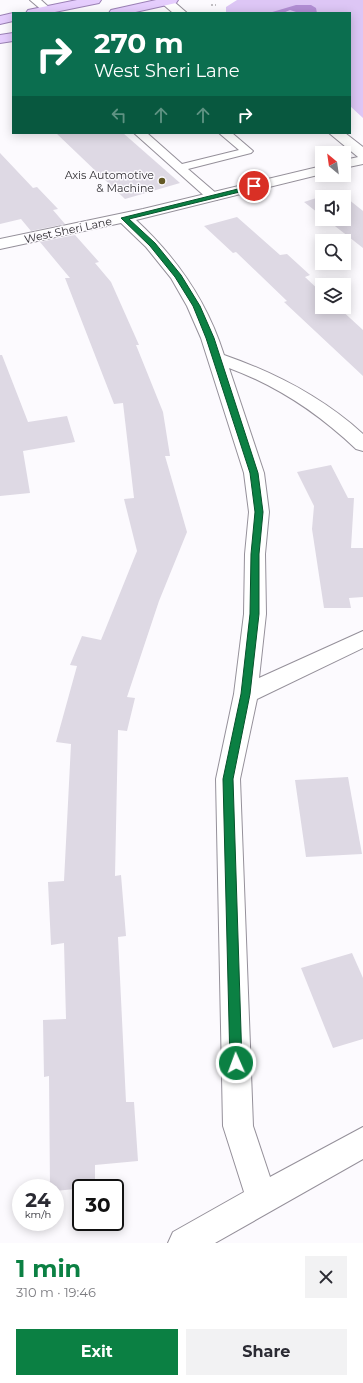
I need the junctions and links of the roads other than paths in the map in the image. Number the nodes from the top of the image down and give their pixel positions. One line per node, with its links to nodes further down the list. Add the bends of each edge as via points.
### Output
1 (36, 0): 4 (lane)
2 (92, 0): 4 (main road)
3 (167, 0): 6 (main road); 7 (street)
4 (47, 10): 5 (main road)
5 (37, 12)
6 (119, 12)
7 (180, 12)
8 (12, 17): 9 (main road)
9 (0, 20)
10 (12, 37): 11 (main road)
11 (0, 39)
12 (141, 134): 18 (lane)
13 (226, 134): 18 (lane, via 247,151)
14 (337, 134): 15 (street)
15 (363, 154)
16 (363, 160): 17 (street)
17 (351, 163)
18 (180, 168): 20 (lane)
19 (315, 172): 20 (street, West Sheri Lane)
20 (213, 197): 21 (street, West Sheri Lane)
21 (124, 218): 22 (street, West Sheri Lane); 23 (street, via 152,244 178,276 196,306)
22 (0, 244)
23 (217, 358): 24 (street, via 252,370 288,387 318,406); 26 (street, via 254,473 259,512 255,554 255,614)
24 (363, 445)
25 (363, 639): 26 (street)
26 (246, 694): 28 (street, via 228,779 238,1126)
27 (363, 1142): 28 (street)
28 (262, 1199): 29 (street)
29 (215, 1235): 30 (street)
30 (184, 1243)

